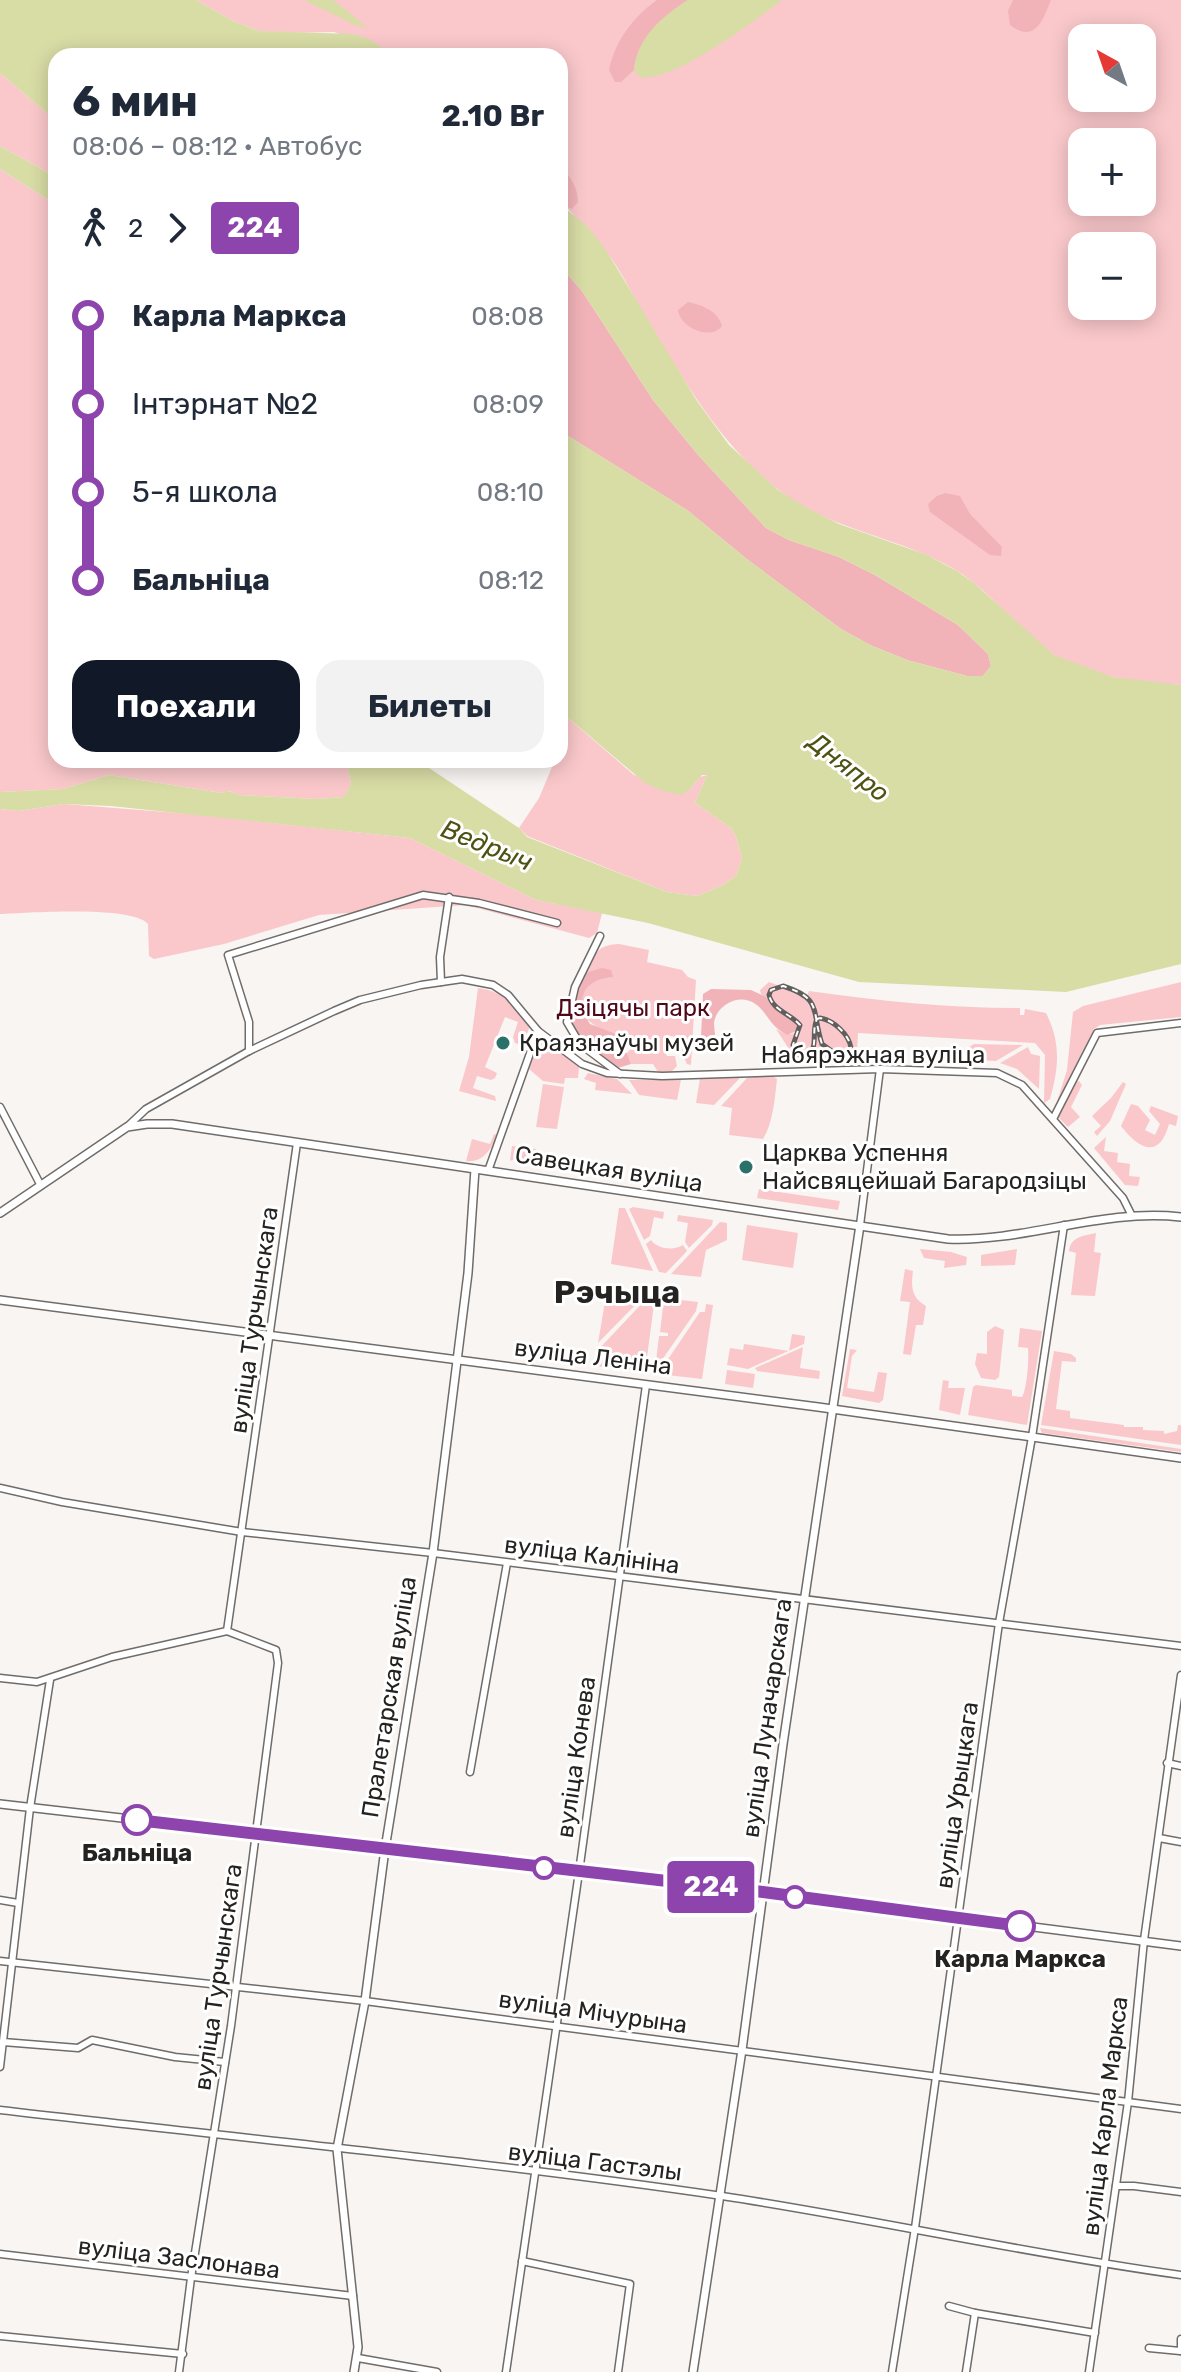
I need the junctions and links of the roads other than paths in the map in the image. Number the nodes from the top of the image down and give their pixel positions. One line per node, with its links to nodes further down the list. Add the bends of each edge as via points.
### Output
1 (449, 897): 2 (street); 4 (street); 7 (street, via 423,895 228,955 249,1022)
2 (557, 923)
3 (600, 936): 9 (street, via 575,987 567,1022 580,1044)
4 (441, 982): 6 (street, Набярэжная вуліца, via 462,979 493,985); 7 (street, Набярэжная вуліца, via 360,1000)
5 (1181, 1023): 11 (street, via 1100,1031)
6 (538, 1031): 9 (street, Набярэжная вуліца, via 582,1064); 15 (street)
7 (249, 1051): 12 (street, Набярэжная вуліца, via 146,1109)
8 (880, 1069): 9 (street, Набярэжная вуліца); 11 (street, Набярэжная вуліца, via 997,1073 1022,1085); 21 (street, вуліца Луначарскага)
9 (621, 1075)
10 (0, 1107): 16 (street)
11 (1053, 1119): 18 (street, Набярэжная вуліца)
12 (127, 1127): 13 (street, Савецкая вуліца, via 172,1124); 16 (street)
13 (297, 1143): 14 (street, Савецкая вуліца); 23 (street, вуліца Турчынскага)
14 (475, 1169): 15 (street, Савецкая вуліца); 24 (street, Пралетарская вуліца)
15 (488, 1171): 21 (street, Савецкая вуліца)
16 (40, 1184): 17 (street)
17 (0, 1213)
18 (1131, 1214): 19 (street, Савецкая вуліца); 20 (street, Савецкая вуліца)
19 (1181, 1217)
20 (1064, 1224): 21 (street, Савецкая вуліца, via 965,1240); 27 (street, вуліца Урыцкага)
21 (860, 1225): 26 (street, вуліца Луначарскага)
22 (0, 1300): 23 (street, вуліца Леніна)
23 (270, 1335): 24 (street, вуліца Леніна); 30 (street, вуліца Турчынскага)
24 (456, 1360): 25 (street, вуліца Леніна); 31 (street, Пралетарская вуліца)
25 (646, 1385): 26 (street, вуліца Леніна); 33 (street, вуліца Конева)
26 (831, 1409): 27 (street, вуліца Леніна); 34 (street, вуліца Луначарскага)
27 (1032, 1437): 28 (street, вуліца Леніна); 35 (street, вуліца Урыцкага)
28 (1181, 1458)
29 (0, 1488): 30 (street, вуліца Калініна)
30 (242, 1532): 31 (street, вуліца Калініна); 36 (street, вуліца Турчынскага)
31 (433, 1553): 32 (street, вуліца Калініна); 49 (street, Пралетарская вуліца)
32 (507, 1563): 33 (street, вуліца Калініна); 43 (street)
33 (619, 1578): 34 (street, вуліца Калініна); 50 (street, вуліца Конева)
34 (804, 1598): 35 (street, вуліца Калініна); 51 (street, вуліца Луначарскага)
35 (999, 1623): 37 (street, вуліца Калініна); 54 (street, вуліца Урыцкага)
36 (227, 1631): 40 (street, via 112,1657); 46 (street, вуліца Турчынскага, via 276,1650 278,1663)
37 (1181, 1646)
38 (1181, 1675): 41 (street, вуліца Карла Маркса)
39 (0, 1678): 40 (street)
40 (50, 1680): 45 (street)
41 (1167, 1763): 42 (street); 47 (street, вуліца Карла Маркса)
42 (1181, 1766)
43 (470, 1772)
44 (0, 1804): 45 (street)
45 (30, 1808): 46 (street); 53 (street)
46 (256, 1833): 49 (street); 59 (street, вуліца Турчынскага)
47 (1159, 1838): 48 (street); 55 (street, вуліца Карла Маркса)
48 (1181, 1842)
49 (385, 1849): 50 (street); 60 (street, Пралетарская вуліца)
50 (579, 1872): 51 (street); 61 (street, вуліца Конева)
51 (763, 1892): 54 (street); 63 (street, вуліца Луначарскага)
52 (0, 1900): 53 (street)
53 (18, 1903): 58 (street)
54 (958, 1918): 55 (street); 66 (street, вуліца Урыцкага)
55 (1144, 1940): 56 (street); 67 (street, вуліца Карла Маркса)
56 (1181, 1946)
57 (0, 1961): 58 (street, вуліца Мічурына)
58 (14, 1963): 59 (street, вуліца Мічурына); 62 (street)
59 (236, 1985): 60 (street, вуліца Мічурына); 64 (street, вуліца Турчынскага)
60 (365, 2001): 61 (street, вуліца Мічурына); 71 (street, Пралетарская вуліца)
61 (557, 2025): 63 (street, вуліца Мічурына); 72 (street, вуліца Конева)
62 (3, 2042): 64 (street, via 78,2048 92,2040); 65 (street)
63 (742, 2050): 66 (street, вуліца Мічурына); 75 (street, вуліца Луначарскага)
64 (225, 2062): 70 (street, вуліца Турчынскага)
65 (0, 2067)
66 (935, 2075): 67 (street, вуліца Мічурына); 76 (street, вуліца Урыцкага)
67 (1128, 2102): 68 (street, вуліца Мічурына); 73 (street, вуліца Карла Маркса)
68 (1181, 2109)
69 (0, 2110): 70 (street, вуліца Гастэлы)
70 (214, 2135): 71 (street, вуліца Гастэлы); 81 (street, вуліца Турчынскага)
71 (337, 2149): 72 (street, вуліца Гастэлы); 82 (street, Пралетарская вуліца)
72 (536, 2173): 75 (street, вуліца Гастэлы); 78 (street, вуліца Конева)
73 (1116, 2186): 74 (street); 79 (street, вуліца Карла Маркса)
74 (1181, 2192)
75 (720, 2196): 76 (street, вуліца Гастэлы); 97 (street, вуліца Луначарскага)
76 (915, 2228): 79 (street, вуліца Гастэлы); 98 (street, вуліца Урыцкага)
77 (0, 2254): 81 (street, вуліца Заслонава)
78 (522, 2261): 95 (street, вуліца Конева); 96 (street, via 630,2284)
79 (1104, 2265): 80 (street, вуліца Гастэлы); 85 (street, вуліца Карла Маркса)
80 (1181, 2275)
81 (191, 2278): 82 (street, вуліца Заслонава); 90 (street, вуліца Турчынскага)
82 (353, 2296): 91 (street, Пралетарская вуліца)
83 (949, 2306): 84 (street)
84 (975, 2313): 85 (street); 99 (street)
85 (1095, 2333): 100 (street, вуліца Карла Маркса)
86 (0, 2336): 90 (street)
87 (1181, 2339): 89 (street)
88 (1149, 2348): 89 (street)
89 (1180, 2351)
90 (183, 2354): 92 (street, вуліца Турчынскага)
91 (358, 2358): 93 (street, Пралетарская вуліца); 94 (street)
92 (179, 2372)
93 (354, 2372)
94 (437, 2372)
95 (506, 2372)
96 (618, 2372)
97 (693, 2372)
98 (892, 2372)
99 (966, 2372)
100 (1089, 2372)

